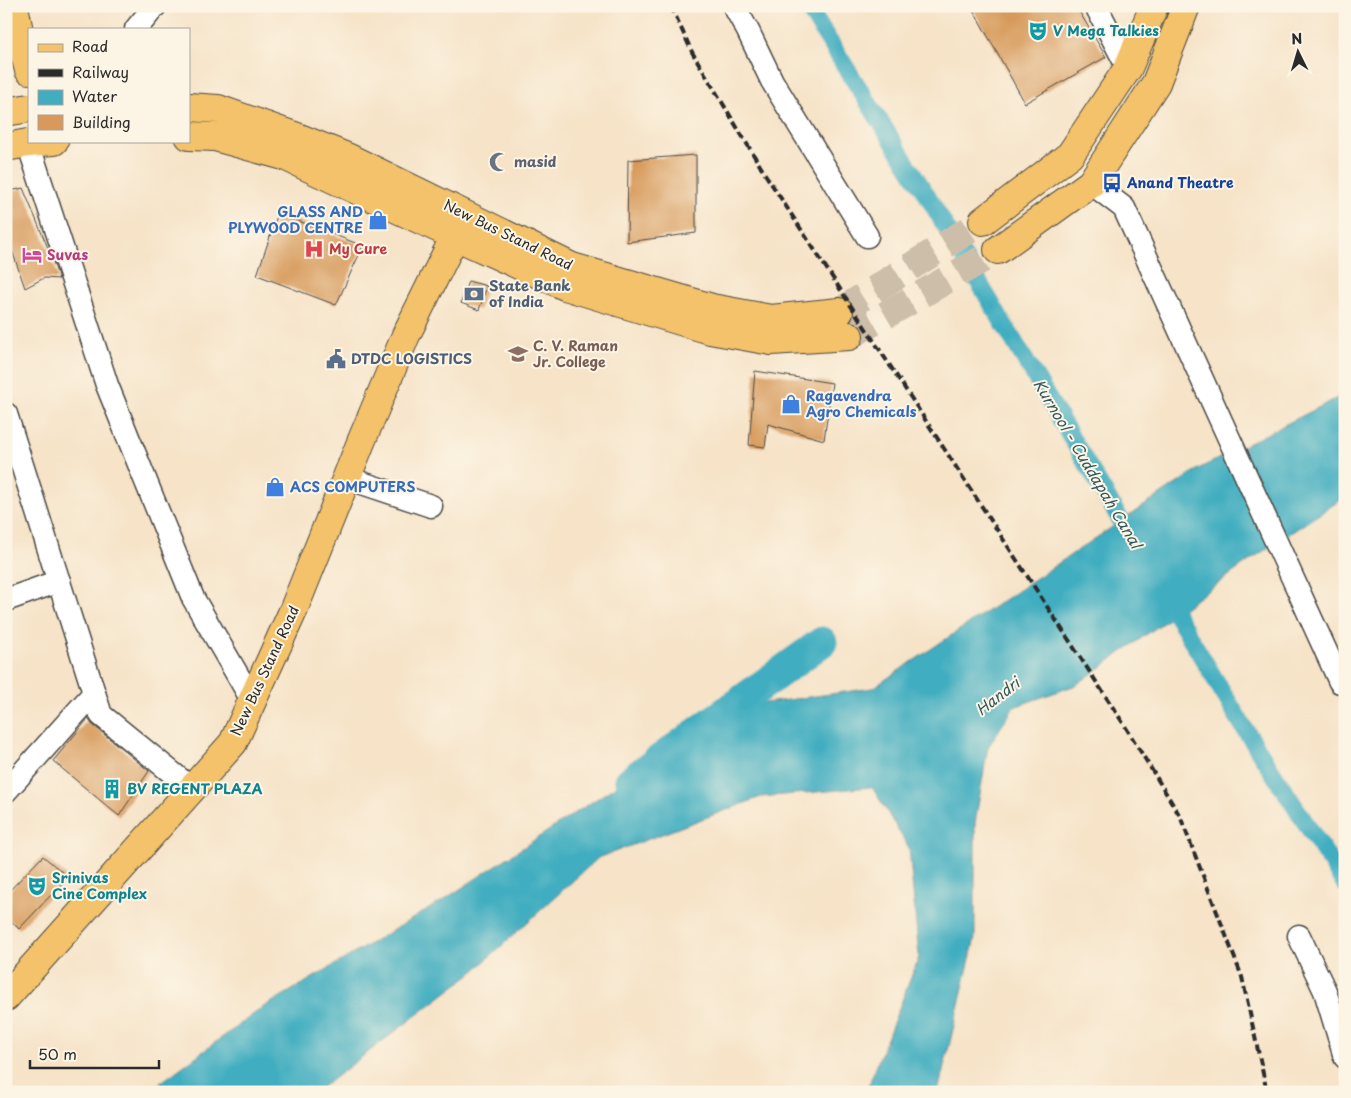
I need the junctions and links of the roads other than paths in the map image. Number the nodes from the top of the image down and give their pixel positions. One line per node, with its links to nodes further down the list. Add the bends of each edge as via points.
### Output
1 (14, 6): 8 (main road)
2 (155, 6): 7 (street)
3 (734, 6): 18 (street, via 772,81)
4 (1096, 6): 9 (street)
5 (1154, 6): 9 (main road)
6 (1186, 6): 15 (main road, via 1156,83)
7 (137, 28)
8 (28, 67)
9 (1128, 68): 16 (main road, via 1070,155)
10 (28, 108): 12 (main road)
11 (190, 108): 17 (main road, New Bus Stand Road, via 218,109 349,158)
12 (6, 112)
13 (190, 136): 17 (main road, New Bus Stand Road, via 215,137 284,156)
14 (36, 143): 28 (street, via 107,385 193,598)
15 (1092, 183): 19 (main road); 26 (street, via 1124,208)
16 (983, 221)
17 (462, 227): 20 (main road, New Bus Stand Road, via 565,286 710,330 771,341); 22 (main road, New Bus Stand Road, via 406,335)
18 (867, 236)
19 (998, 250)
20 (844, 324)
21 (8, 428): 24 (street)
22 (347, 478): 23 (street); 28 (main road, New Bus Stand Road, via 293,612)
23 (431, 506)
24 (59, 581): 25 (street); 27 (street)
25 (6, 600)
26 (1343, 685)
27 (94, 693): 29 (street, via 101,715); 30 (street)
28 (252, 700): 29 (main road, New Bus Stand Road, via 233,743)
29 (192, 788): 32 (main road, New Bus Stand Road)
30 (6, 791)
31 (1299, 936): 33 (street, via 1325,991)
32 (6, 997)
33 (1345, 1057)

